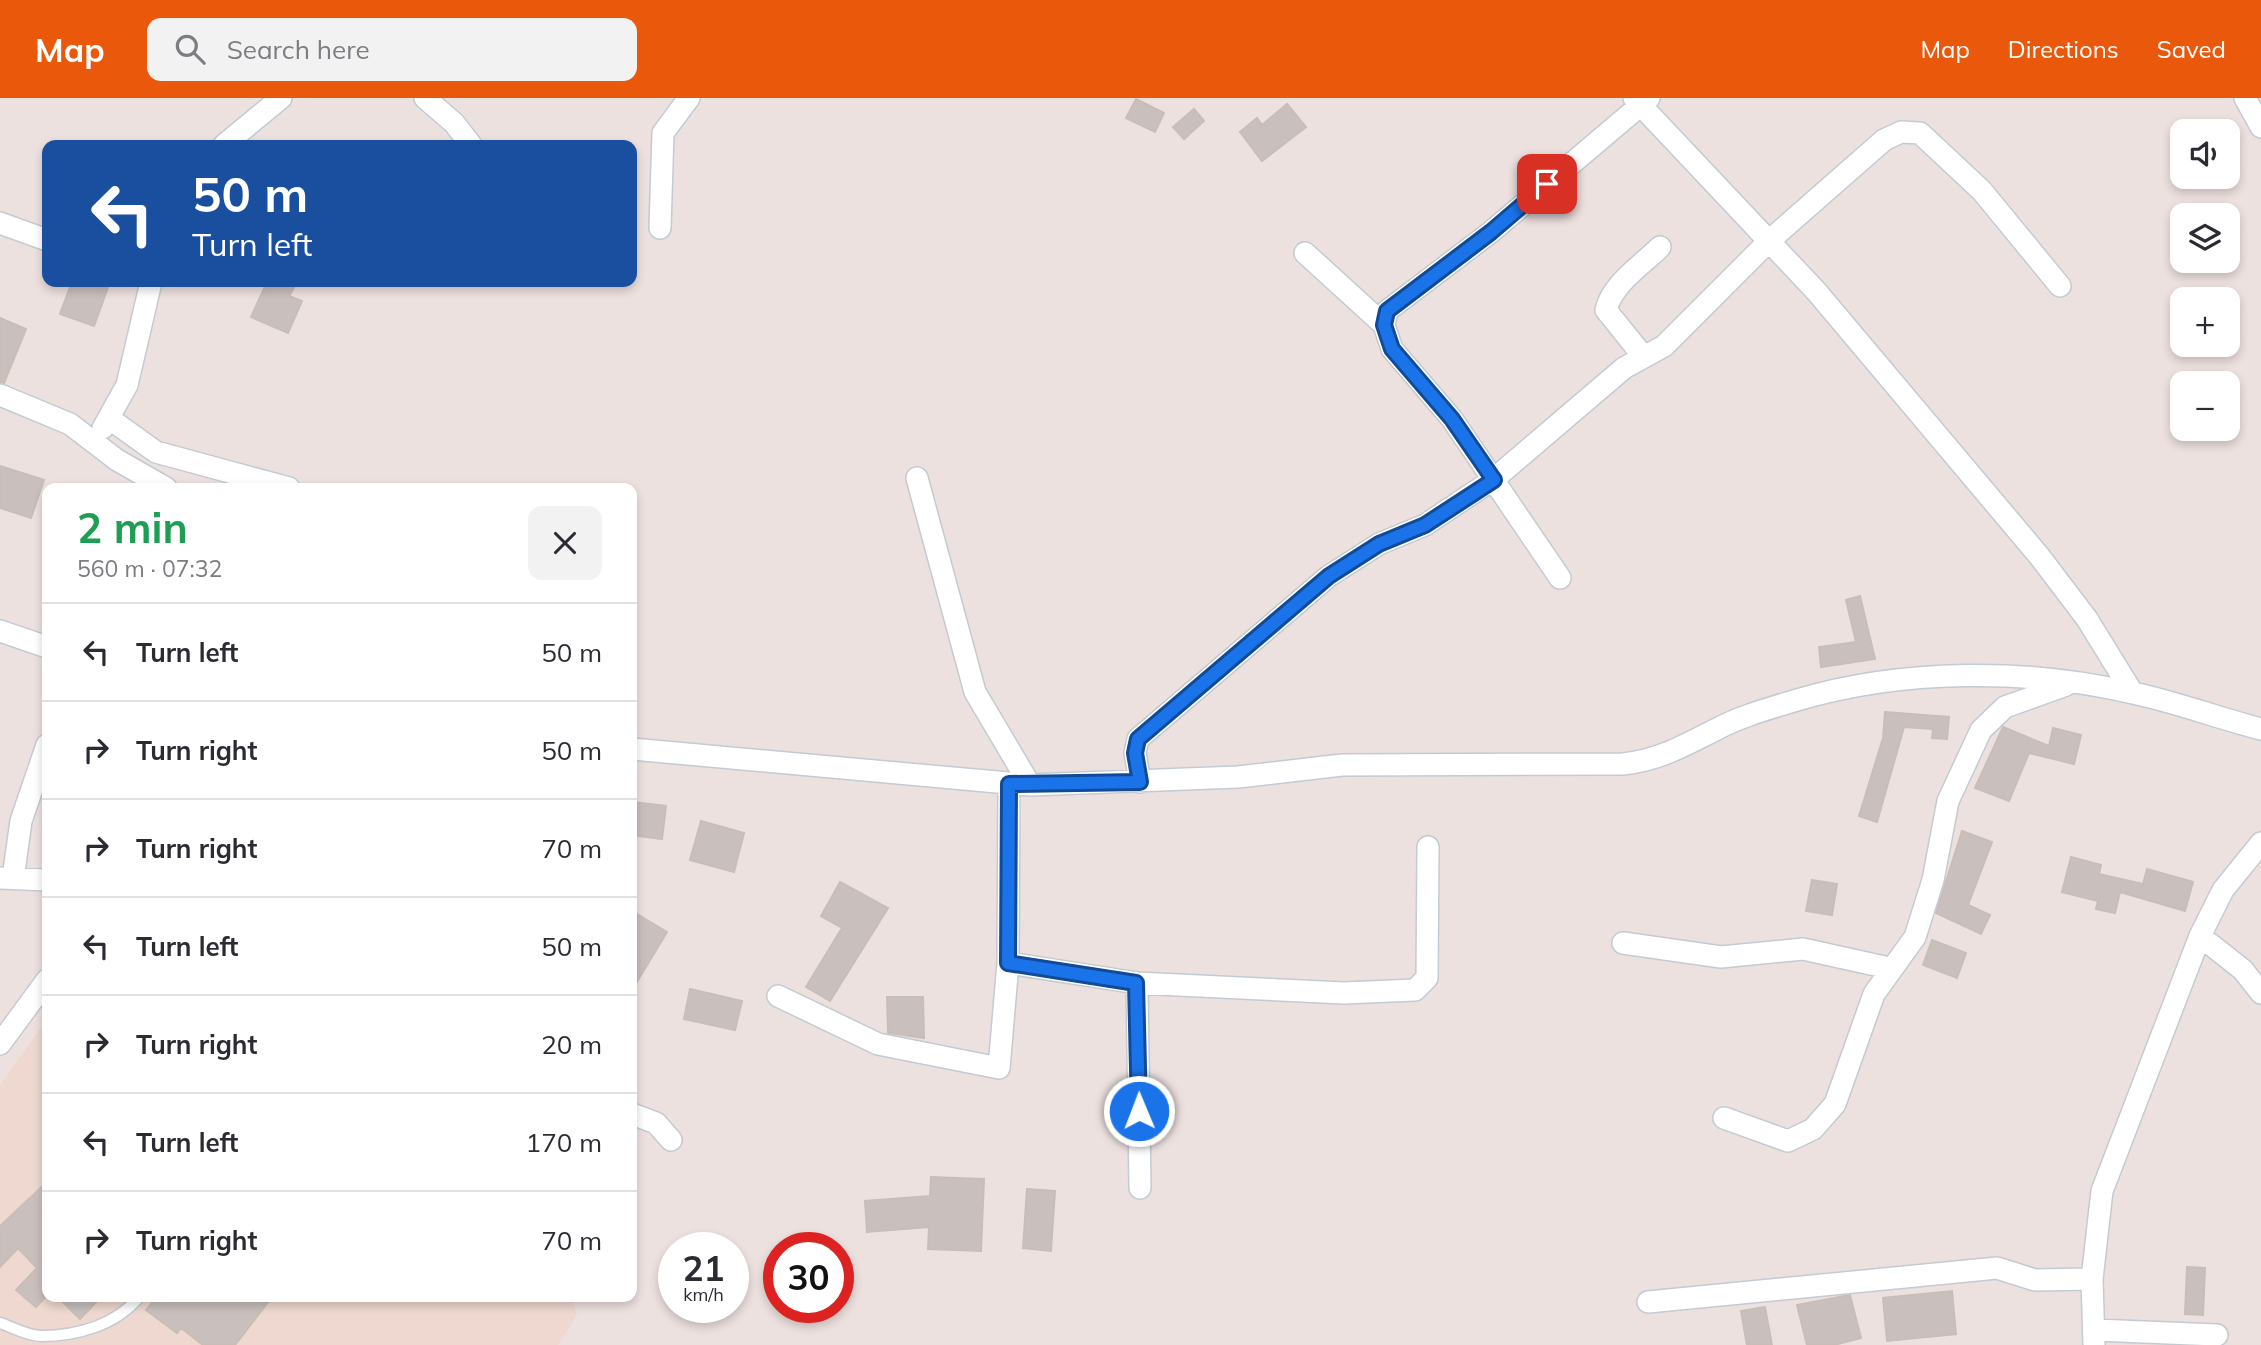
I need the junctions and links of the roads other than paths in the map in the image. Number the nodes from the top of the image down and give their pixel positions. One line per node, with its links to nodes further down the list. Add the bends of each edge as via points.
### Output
1 (281, 98): 7 (street)
2 (425, 98): 8 (street)
3 (689, 98): 10 (street, via 663,133)
4 (2245, 98): 6 (street)
5 (1641, 100): 12 (street); 17 (street, via 1491,232 1387,311)
6 (2261, 127)
7 (230, 140)
8 (467, 140)
9 (0, 223): 11 (street)
10 (660, 228)
11 (42, 238)
12 (1769, 241): 15 (street, via 1884,140 1901,132 1920,133 1982,191); 18 (street, via 1664,346); 30 (street, via 1816,290 2040,557 2087,619)
13 (1660, 247): 18 (street, via 1623,282 1606,310)
14 (1305, 253): 17 (street)
15 (2060, 286)
16 (149, 287): 20 (street, via 127,385)
17 (1384, 325): 23 (street, via 1392,349 1452,419)
18 (1643, 356): 23 (street)
19 (0, 395): 21 (street, via 70,424)
20 (110, 419): 21 (street); 25 (street, via 156,452)
21 (93, 441): 24 (street)
22 (918, 478): 36 (street, via 975,692)
23 (1494, 480): 26 (street); 34 (street, via 1425,525 1379,544 1289,607 1138,739 1135,753)
24 (157, 483)
25 (271, 483)
26 (1560, 578)
27 (0, 631): 28 (street)
28 (42, 644)
29 (2071, 683): 30 (street); 34 (street, via 1957,675 1845,687 1719,727 1678,751 1623,764 1342,765); 44 (street, via 2005,707 1981,730 1948,801 1933,880 1915,937)
30 (2132, 692): 31 (street)
31 (2261, 729)
32 (637, 748): 35 (street)
33 (42, 760): 39 (street)
34 (1140, 782): 36 (street)
35 (1009, 784): 36 (street); 43 (street)
36 (1030, 785)
37 (2261, 843): 41 (street, via 2222,890)
38 (1428, 847): 45 (street, via 1427,978 1415,990 1344,993)
39 (7, 878): 40 (street)
40 (42, 880)
41 (2200, 936): 47 (street, via 2243,970); 54 (street, via 2102,1191)
42 (1623, 943): 44 (street, via 1721,957 1803,949)
43 (1008, 963): 45 (street); 48 (street, via 999,1068 878,1044)
44 (1889, 968): 51 (street, via 1874,994 1835,1104 1813,1129 1788,1141)
45 (1136, 983): 53 (street)
46 (42, 987): 49 (street)
47 (2261, 993)
48 (778, 996)
49 (0, 1044)
50 (637, 1116): 52 (street, via 656,1123)
51 (1724, 1118)
52 (671, 1140)
53 (1140, 1188)
54 (2092, 1279): 56 (street, via 2035,1280 1997,1268); 59 (street)
55 (135, 1302): 57 (lane, via 91,1330 39,1336)
56 (1647, 1303)
57 (0, 1323)
58 (2217, 1335): 59 (street)
59 (2095, 1338)

